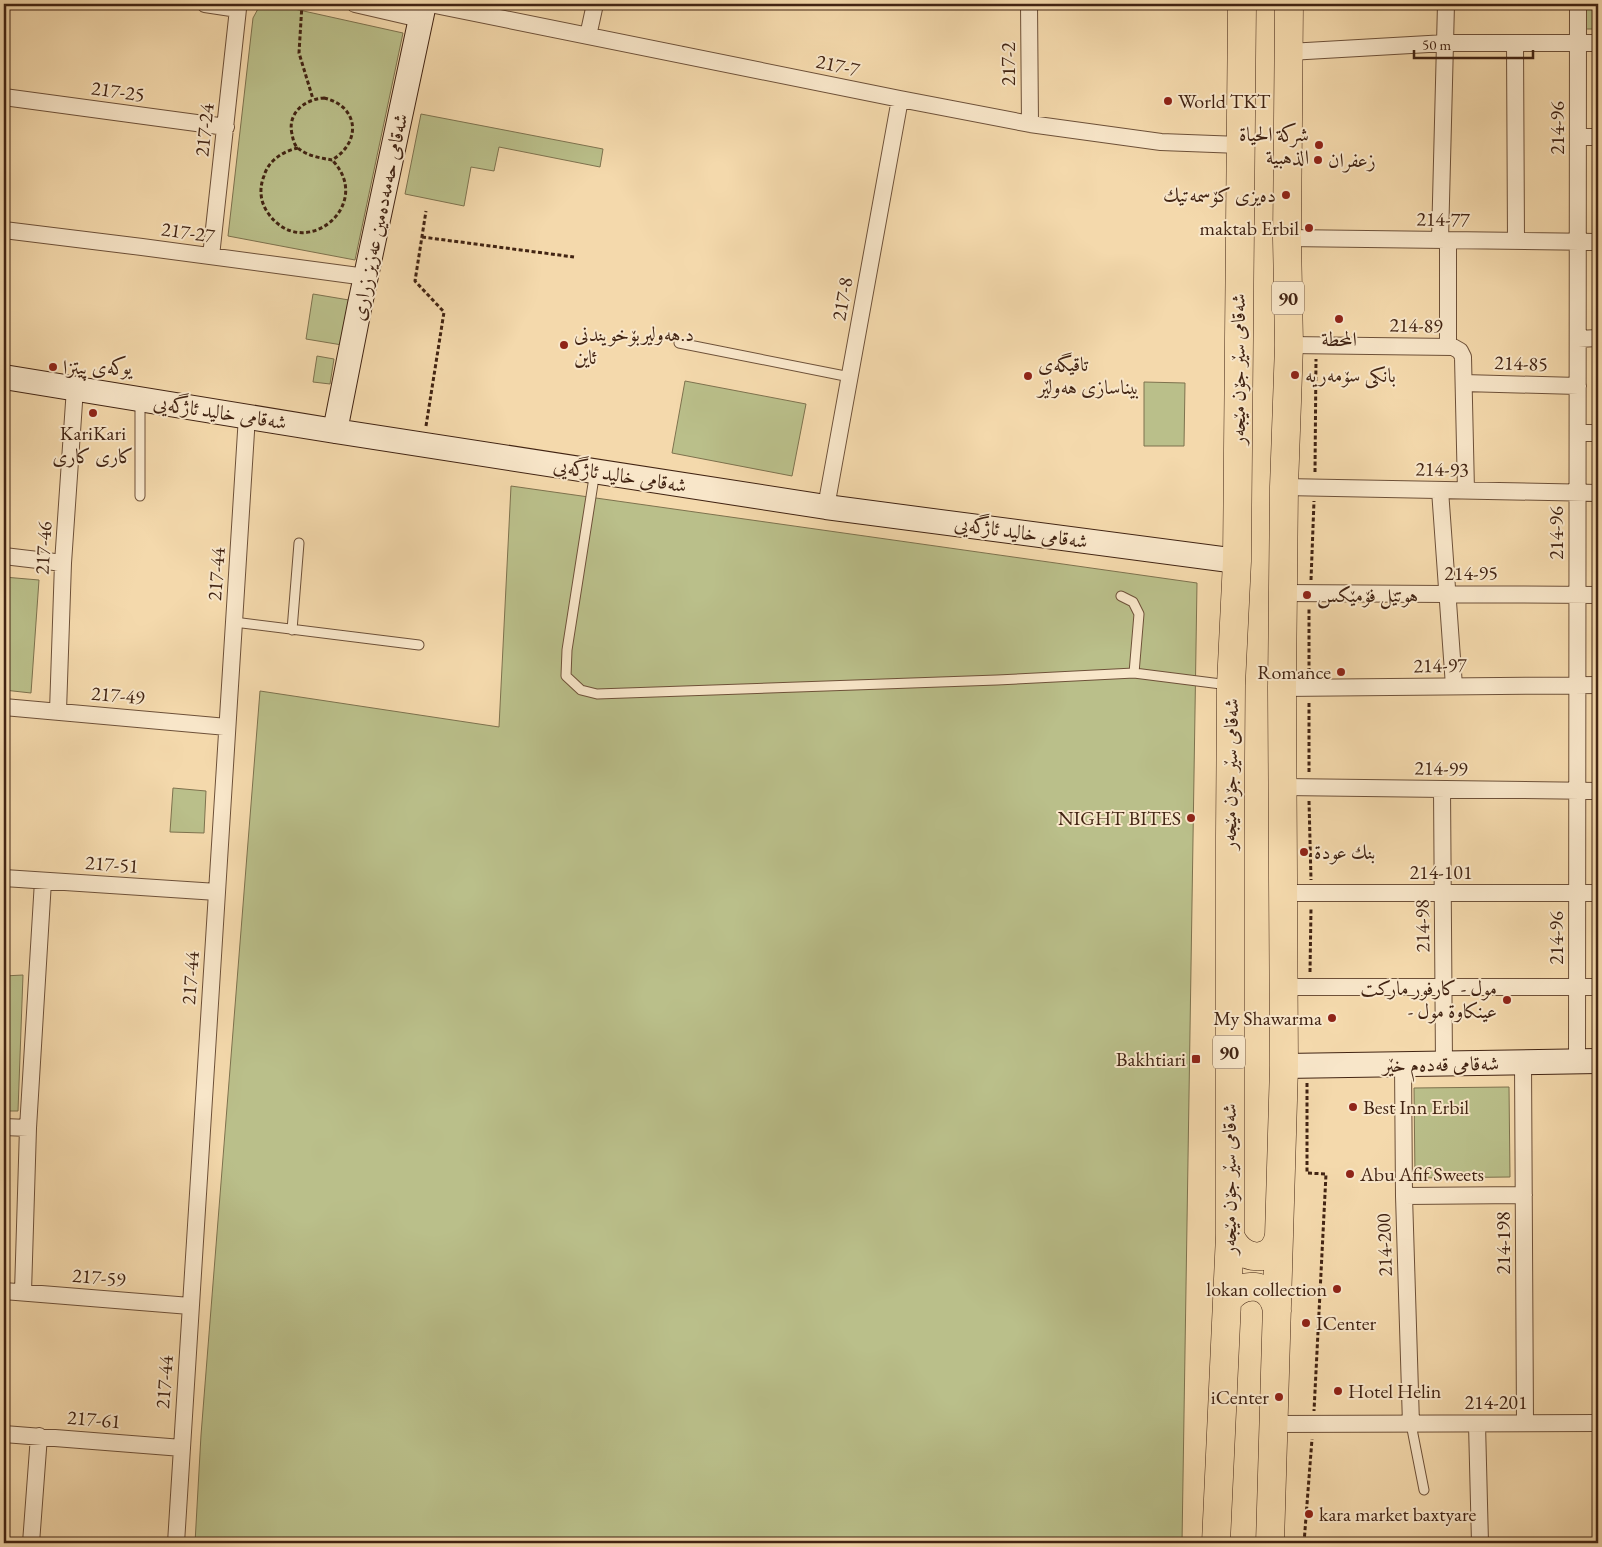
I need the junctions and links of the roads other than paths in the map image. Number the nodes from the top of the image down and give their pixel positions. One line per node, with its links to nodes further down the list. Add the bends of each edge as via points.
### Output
1 (205, 4): 9 (street)
2 (356, 4): 10 (street, 217-7)
3 (595, 4): 11 (street)
4 (1029, 4): 19 (street, 217-2)
5 (1242, 4): 23 (highway, شەقامی سێر جۆن مێجەر / 90)
6 (1289, 4): 16 (highway, 90)
7 (1446, 4): 12 (street)
8 (1578, 4): 14 (street, 214-96)
9 (240, 6): 20 (street, 217-24)
10 (425, 9): 11 (street, 217-7); 31 (street, شەقامی حەمەدەمین عەزیز زراری)
11 (588, 36): 18 (street, 217-7)
12 (1446, 43): 13 (street); 16 (street); 26 (street)
13 (1515, 43): 14 (street); 27 (street)
14 (1578, 43): 15 (street); 21 (street, 214-96)
15 (1598, 43)
16 (1289, 52): 25 (highway, 90)
17 (4, 97): 20 (street, 217-25)
18 (900, 99): 19 (street, 217-7); 38 (street, 217-8)
19 (1030, 124): 23 (street, 217-7, via 1161,142)
20 (226, 127): 30 (street, 217-24)
21 (1578, 137): 22 (street); 28 (street, 214-96)
22 (1598, 137)
23 (1240, 145): 57 (highway, شەقامی سێر جۆن مێجەر / 90)
24 (4, 230): 30 (street, 217-27)
25 (1287, 238): 26 (street, 214-77); 35 (highway, 90)
26 (1444, 240): 27 (street, 214-77); 36 (street)
27 (1516, 241): 28 (street, 214-77)
28 (1578, 242): 29 (street, 214-77); 32 (street, 214-96)
29 (1598, 242)
30 (211, 256): 31 (street, 217-27)
31 (366, 277): 44 (street, شەقامی حەمەدەمین عەزیز زراری)
32 (1578, 338): 33 (street); 40 (street, 214-96)
33 (1598, 338)
34 (679, 343): 38 (lane)
35 (1289, 345): 36 (street, 214-89); 48 (highway, 90)
36 (1448, 347): 39 (street, 214-89, via 1460,351 1463,357)
37 (4, 377): 41 (street, شەقامی خالید ئاژگەیی)
38 (850, 377): 54 (street, 217-8)
39 (1464, 383): 40 (street, 214-85); 50 (street, 214-89)
40 (1578, 386): 45 (street, 214-96)
41 (75, 388): 42 (street, شەقامی خالید ئاژگەیی); 58 (street, 217-46)
42 (140, 400): 43 (street, شەقامی خالید ئاژگەیی); 53 (lane)
43 (247, 416): 44 (street, شەقامی خالید ئاژگەیی); 64 (street, 217-44)
44 (335, 431): 47 (street, شەقامی خالید ئاژگەیی)
45 (1578, 432): 46 (street); 51 (street, 214-96)
46 (1598, 433)
47 (595, 472): 54 (street, شەقامی خالید ئاژگەیی); 67 (lane, via 567,650 566,676 581,690 598,694)
48 (1284, 487): 49 (street, 214-93); 59 (highway, 90)
49 (1440, 490): 50 (street, 214-93); 60 (street)
50 (1466, 491): 51 (street, 214-93)
51 (1578, 493): 52 (street, 214-93); 61 (street, 214-96)
52 (1598, 493)
53 (140, 496)
54 (826, 507): 57 (street, شەقامی خالید ئاژگەیی)
55 (299, 543): 65 (lane)
56 (4, 556): 58 (street)
57 (1237, 561): 69 (highway, شەقامی سێر جۆن مێجەر / 90)
58 (63, 563): 74 (street, 217-46)
59 (1297, 593): 60 (street, 214-95); 72 (highway, 90)
60 (1448, 594): 61 (street, 214-95); 71 (street)
61 (1578, 595): 62 (street, 214-95); 70 (street, 214-96)
62 (1598, 595)
63 (1121, 596): 67 (lane, via 1132,602 1139,614)
64 (234, 622): 65 (lane); 75 (street, 217-44)
65 (292, 630): 66 (lane)
66 (419, 645)
67 (1134, 673): 69 (lane)
68 (1598, 684): 70 (street, 214-97)
69 (1231, 685): 100 (highway, شەقامی سێر جۆن مێجەر / 90)
70 (1578, 685): 71 (street, 214-97); 78 (street, 214-96)
71 (1454, 686): 72 (street, 214-97)
72 (1282, 688): 76 (highway, 90)
73 (4, 706): 74 (street, 217-49)
74 (58, 711): 75 (street, 217-49)
75 (227, 727): 82 (street, 217-44)
76 (1296, 787): 77 (street, 214-99); 83 (highway, 90)
77 (1442, 789): 78 (street, 214-99); 84 (street, 214-98)
78 (1578, 790): 79 (street, 214-99); 85 (street, 214-96)
79 (1598, 791)
80 (4, 878): 81 (street, 217-51)
81 (43, 881): 82 (street, 217-51); 97 (street)
82 (217, 892): 105 (street, 217-44)
83 (1284, 893): 84 (street, 214-101); 87 (highway, 90)
84 (1442, 893): 85 (street, 214-101); 88 (street, 214-98)
85 (1577, 894): 86 (street, 214-101); 89 (street, 214-96)
86 (1598, 894)
87 (1294, 987): 88 (street); 95 (highway, 90)
88 (1443, 987): 89 (street); 94 (street, 214-98)
89 (1577, 987): 90 (street); 91 (street, 214-96)
90 (1598, 987)
91 (1588, 1061): 92 (street, شەقامی قەدەم خێر)
92 (1523, 1063): 94 (street, شەقامی قەدەم خێر); 98 (street, 214-198)
93 (1403, 1064): 94 (street, شەقامی قەدەم خێر); 95 (street, شەقامی قەدەم خێر); 99 (street, 214-200)
94 (1444, 1064)
95 (1295, 1066): 101 (highway, 90)
96 (4, 1126): 97 (street)
97 (28, 1128): 103 (street)
98 (1524, 1195): 99 (street); 107 (street, 214-198)
99 (1404, 1196): 110 (street, 214-200)
100 (1230, 1235): 101 (highway, via 1239,1250 1253,1256 1268,1253 1278,1242); 104 (highway, شەقامی سێر جۆن مێجەر / 90)
101 (1279, 1235): 106 (highway, 90)
102 (4, 1291): 103 (street, 217-59)
103 (23, 1292): 105 (street, 217-59)
104 (1228, 1300): 106 (highway, via 1238,1290 1253,1286 1272,1297); 118 (highway, شەقامی سێر جۆن مێجەر / 90)
105 (190, 1306): 114 (street, 217-44)
106 (1277, 1311): 109 (highway, 90)
107 (1526, 1423): 108 (street, 214-201); 111 (street, 214-201)
108 (1598, 1423)
109 (1274, 1424): 110 (street, 214-201); 119 (highway, 90)
110 (1411, 1424): 111 (street, 214-201); 115 (lane)
111 (1477, 1424): 120 (street)
112 (4, 1434): 113 (street, 217-61)
113 (39, 1436): 114 (street, 217-61); 116 (street)
114 (182, 1448): 117 (street, 217-44)
115 (1424, 1490)
116 (31, 1543)
117 (176, 1543)
118 (1216, 1543)
119 (1270, 1543)
120 (1480, 1543)

